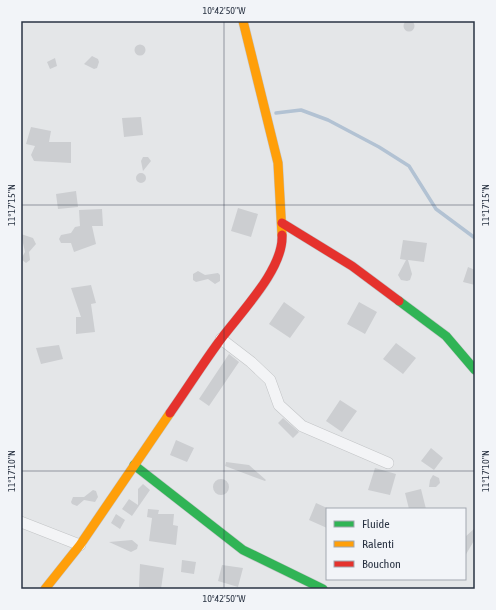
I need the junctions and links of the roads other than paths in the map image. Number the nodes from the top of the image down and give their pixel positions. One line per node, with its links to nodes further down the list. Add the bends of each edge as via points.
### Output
1 (243, 21): 2 (main road, via 278,163)
2 (282, 223): 3 (main road, via 282,239 276,261 254,298); 4 (main road, via 352,266 446,336)
3 (221, 339): 5 (street, via 270,380 279,405 302,426); 6 (main road)
4 (475, 370)
5 (388, 463)
6 (134, 465): 8 (main road); 10 (main road, via 243,550)
7 (21, 522): 8 (street)
8 (80, 545): 9 (main road)
9 (45, 589)
10 (323, 589)

